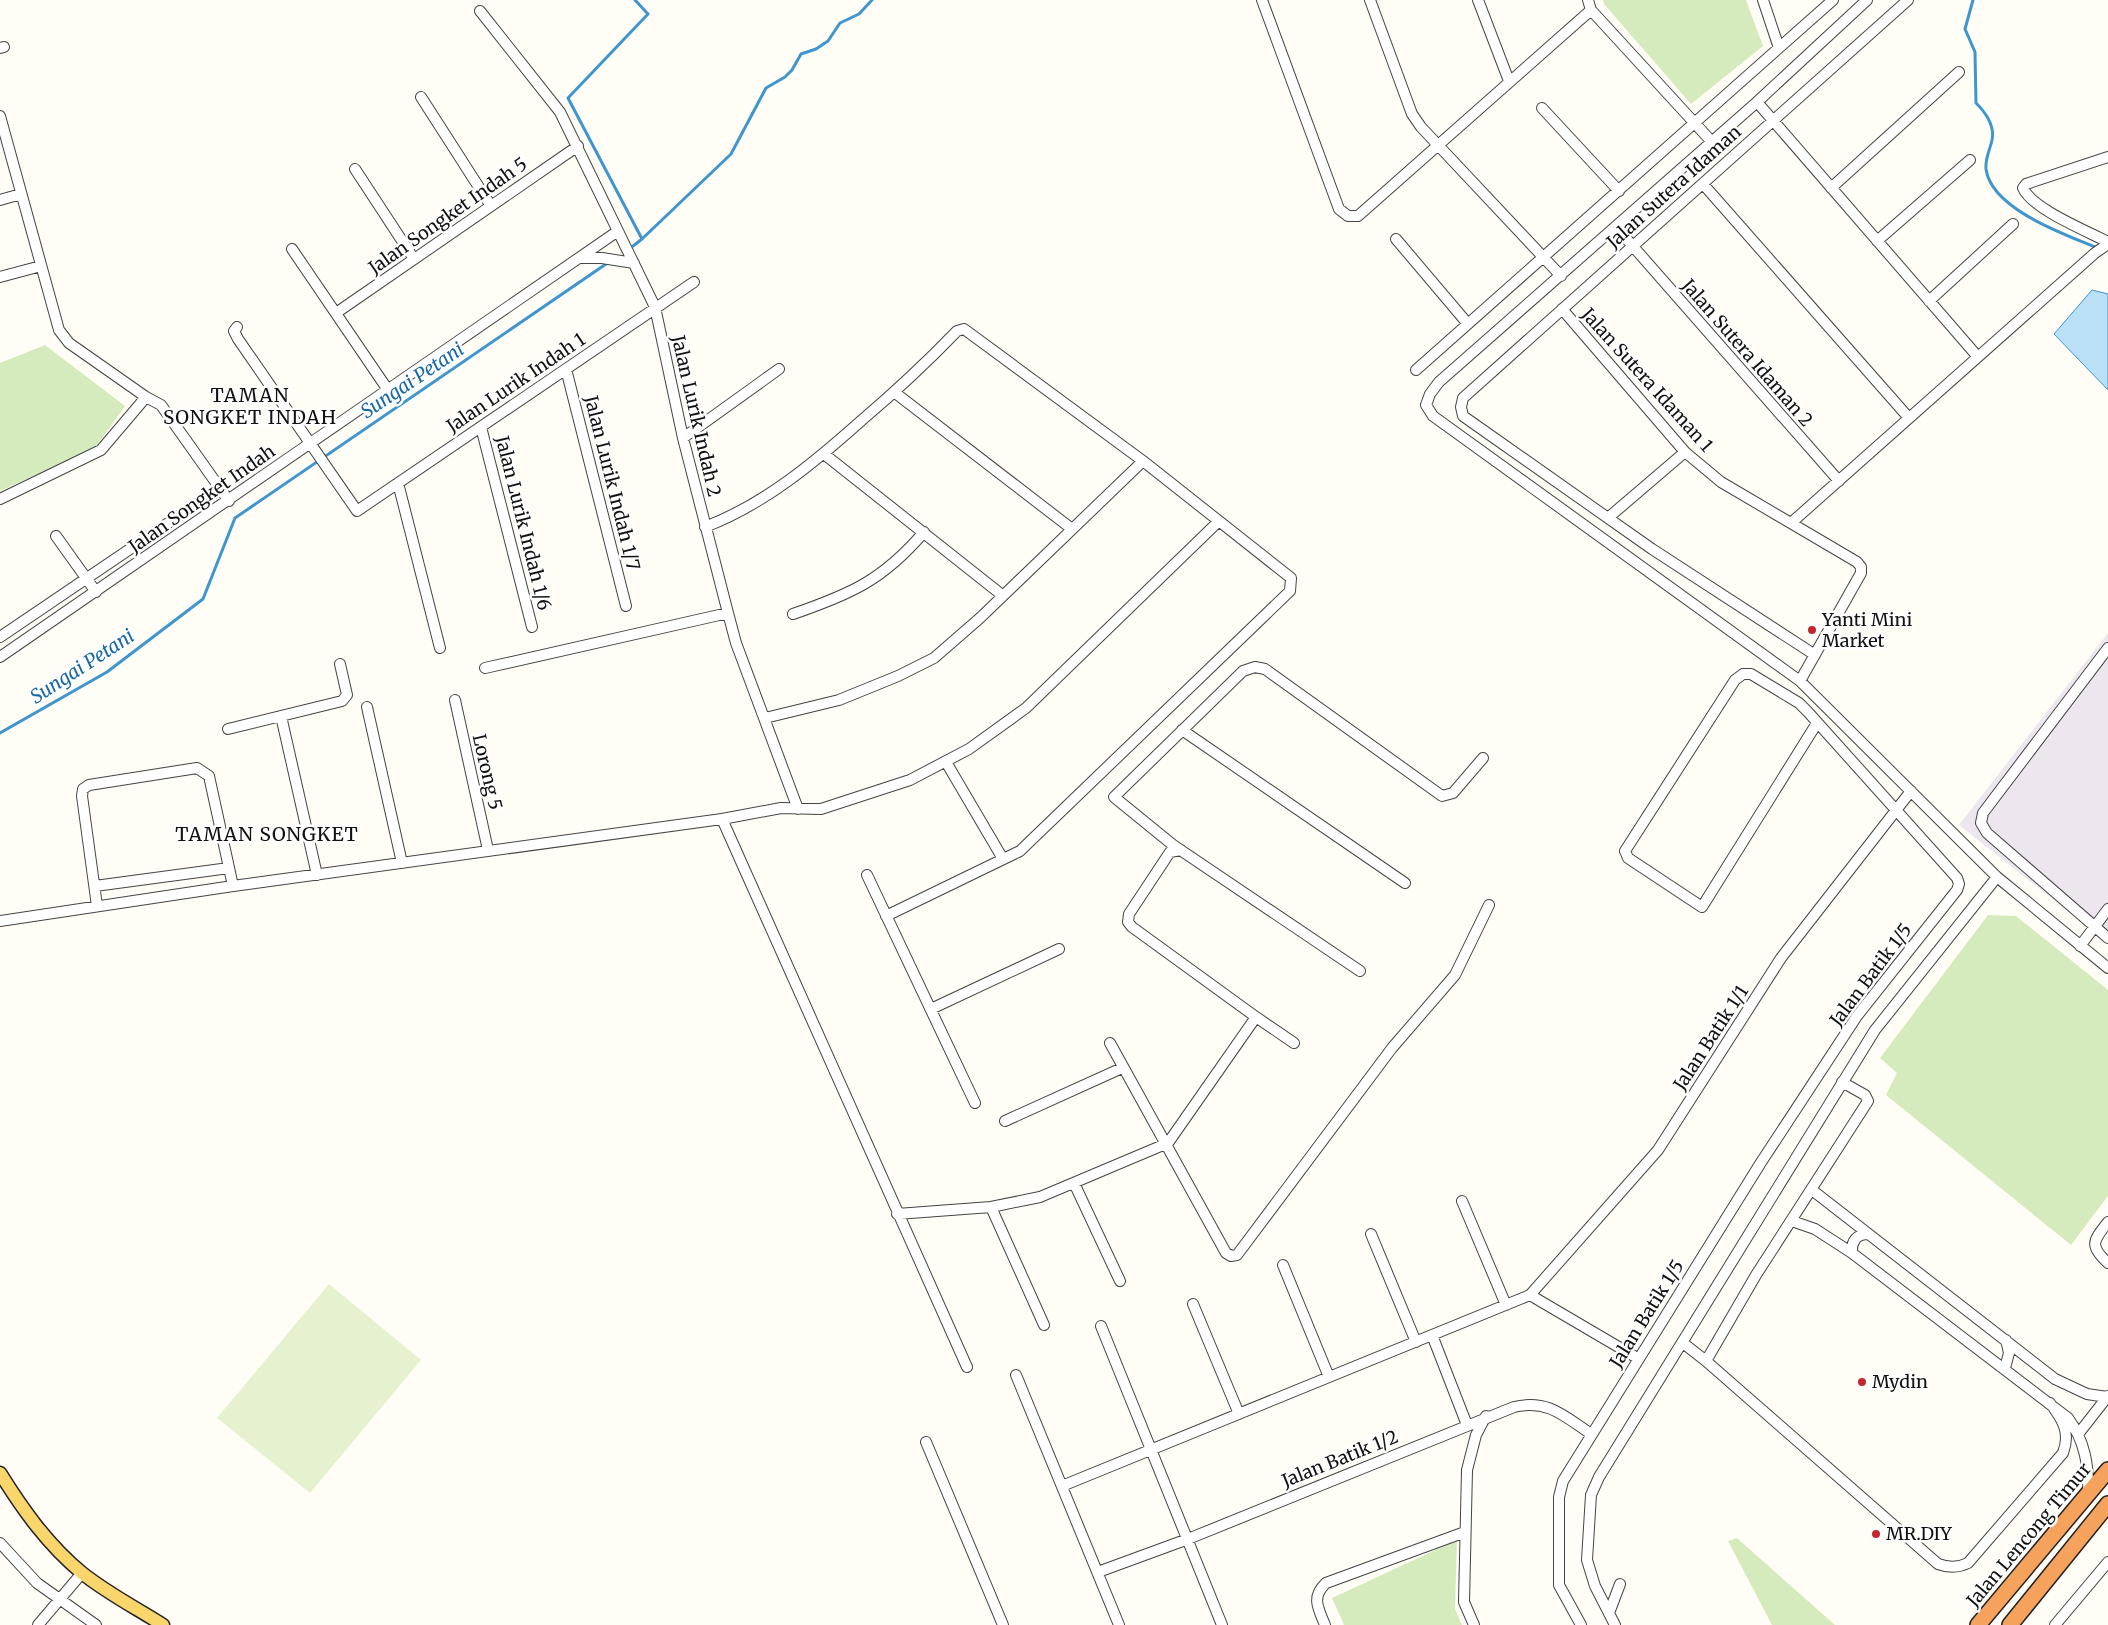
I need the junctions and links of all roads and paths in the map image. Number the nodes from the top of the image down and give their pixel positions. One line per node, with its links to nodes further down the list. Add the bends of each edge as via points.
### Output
1 (1262, 0): 20 (street, via 1339,209 1348,216 1358,216)
2 (1370, 0): 20 (street, via 1412,114)
3 (1478, 0): 12 (street)
4 (1763, 0): 10 (street)
5 (1833, 0): 10 (street)
6 (1867, 0): 14 (street)
7 (1908, 0): 16 (street, Jalan Sutera Idaman)
8 (1590, 5): 12 (street); 18 (street)
9 (480, 11): 21 (street, Jalan Lurik Indah 2, via 550,98)
10 (1779, 48): 18 (street)
11 (1959, 72): 26 (street)
12 (1509, 81): 20 (street)
13 (421, 97): 30 (street)
14 (1757, 102): 16 (street); 19 (street)
15 (1542, 108): 27 (street)
16 (1773, 120): 25 (street, Jalan Sutera Idaman); 26 (street)
17 (1, 122): 28 (street)
18 (1694, 123): 19 (street); 27 (street)
19 (1712, 142): 32 (street)
20 (1438, 145): 39 (street)
21 (578, 146): 30 (street, Jalan Songket Indah 5); 33 (street, Jalan Lurik Indah 2)
22 (2108, 157): 37 (street, via 2026,184 2023,188 2052,214)
23 (1970, 160): 35 (street)
24 (355, 169): 41 (street)
25 (1702, 184): 36 (street, Jalan Sutera Idaman); 60 (street)
26 (1831, 188): 35 (street)
27 (1619, 191): 39 (street)
28 (22, 194): 29 (street); 43 (street)
29 (0, 200)
30 (491, 206): 41 (street, Jalan Songket Indah 5)
31 (2013, 224): 47 (street)
32 (1616, 227): 36 (street, Jalan Sutera Idaman 2); 44 (street)
33 (618, 231): 40 (street, Jalan Songket Indah); 42 (street, Jalan Lurik Indah 2)
34 (1396, 239): 51 (street)
35 (1877, 241): 47 (street)
36 (1632, 246): 49 (street, Jalan Sutera Idaman); 67 (street, Jalan Sutera Idaman 2)
37 (2103, 246): 53 (street)
38 (292, 249): 50 (street)
39 (1543, 257): 44 (street); 51 (street)
40 (578, 258): 42 (street); 57 (street, Jalan Songket Indah)
41 (414, 259): 50 (street, Jalan Songket Indah 5)
42 (634, 263): 48 (street, Jalan Lurik Indah 2)
43 (40, 266): 45 (street); 59 (street, via 62,336)
44 (1561, 276): 93 (street, via 1439,382 1426,405 1433,416)
45 (0, 277)
46 (694, 282): 48 (street, Jalan Lurik Indah 1)
47 (1929, 301): 53 (street)
48 (655, 307): 54 (street, Jalan Lurik Indah 1); 62 (street, Jalan Lurik Indah 2)
49 (1562, 309): 64 (street, Jalan Sutera Idaman 1); 72 (street, Jalan Sutera Idaman, via 1463,398 1460,407 1464,416)
50 (336, 313): 57 (street)
51 (1468, 324): 56 (street)
52 (237, 327): 63 (street, via 234,331 238,339)
53 (1978, 357): 60 (street)
54 (566, 369): 61 (street, Jalan Lurik Indah 1); 82 (street, Jalan Lurik Indah 1/7)
55 (779, 369): 62 (street)
56 (1416, 370)
57 (388, 390): 63 (street, Jalan Songket Indah)
58 (894, 392): 65 (street); 66 (street, via 957,331 964,329); 76 (street)
59 (146, 397): 69 (street, via 158,402 168,412); 70 (street, via 101,450)
60 (1909, 418): 67 (street)
61 (481, 427): 68 (street, Jalan Lurik Indah 1); 85 (street, Jalan Lurik Indah 1/6)
62 (683, 438): 75 (street, Jalan Lurik Indah 2)
63 (313, 448): 68 (street, Jalan Lurik Indah 1, via 356,511); 71 (street, Jalan Songket Indah)
64 (1685, 452): 72 (street); 74 (street, Jalan Sutera Idaman 1, via 1721,482)
65 (824, 454): 75 (street, via 747,508); 77 (street)
66 (1143, 460): 73 (street); 76 (street)
67 (1839, 481): 74 (street)
68 (398, 483): 87 (street)
69 (220, 488): 71 (street); 79 (street)
70 (0, 499)
71 (229, 501): 80 (street, Jalan Songket Indah)
72 (1610, 517): 89 (street, via 1652,549)
73 (1219, 521): 102 (street, via 1026,708); 109 (street, via 1291,578 1290,591 1020,851)
74 (1791, 523): 89 (street, Jalan Sutera Idaman 1, via 1861,567 1861,573)
75 (705, 527): 83 (street, Jalan Lurik Indah 2)
76 (1072, 529): 81 (street)
77 (924, 532): 81 (street); 84 (street, via 895,564 876,579 842,597)
78 (56, 536): 79 (street)
79 (87, 578): 80 (street); 86 (street)
80 (96, 592): 90 (street, Jalan Songket Indah)
81 (1002, 595): 97 (street, via 934,658 839,700)
82 (626, 606)
83 (728, 613): 92 (street); 97 (street, Jalan Lurik Indah 2)
84 (793, 614)
85 (532, 627)
86 (0, 637)
87 (440, 648)
88 (2108, 648): 123 (street, via 1983,813 1981,823 1987,833)
89 (1815, 654): 93 (street)
90 (0, 657)
91 (340, 664): 96 (street, via 347,690 345,698)
92 (485, 668)
93 (1800, 680): 103 (street)
94 (455, 700): 107 (street, Lorong 5)
95 (367, 707): 110 (street)
96 (282, 716): 99 (street); 112 (street)
97 (765, 718): 104 (street, Jalan Lurik Indah 2)
98 (1817, 723): 98 (street, Jalan Batik 1/5, via 1702,907 1632,862 1625,851 1735,680 1743,674 1750,674 1798,703); 105 (street, Jalan Batik 1/5)
99 (228, 728)
100 (1182, 730): 101 (street, via 1244,670 1255,667 1265,669 1442,796 1453,793); 108 (street, via 1114,797); 115 (street)
101 (1483, 758)
102 (946, 762): 104 (street, via 910,780 821,809); 109 (street)
103 (1911, 791): 105 (street, Jalan Batik 1/1); 114 (street)
104 (798, 809): 106 (street, via 781,808)
105 (1896, 812): 151 (street, Jalan Batik 1/1, via 1781,958 1658,1150); 160 (street, Jalan Batik 1/5, via 1957,878 1957,890 1857,1016)
106 (722, 819): 107 (street); 142 (street)
107 (488, 850): 110 (street)
108 (1181, 850): 128 (street); 130 (street, via 1170,852 1129,914 1128,922)
109 (1003, 859): 121 (street)
110 (402, 862): 112 (street)
111 (229, 868): 116 (street); 116 (street, via 209,776 204,770 188,769 89,785 83,789); 117 (street)
112 (317, 875): 117 (street)
113 (867, 875): 121 (street)
114 (1997, 877): 125 (street); 134 (street, via 1875,1030)
115 (1405, 883)
116 (95, 886): 119 (street)
117 (233, 886): 119 (street)
118 (1489, 905): 137 (street, via 1455,975 1392,1048 1237,1255 1226,1252)
119 (97, 906): 122 (street)
120 (2108, 909): 123 (street)
121 (886, 916): 129 (street)
122 (0, 921)
123 (2094, 927): 124 (street); 125 (street)
124 (2108, 938)
125 (2080, 946): 127 (street)
126 (1059, 949): 129 (street)
127 (2108, 968)
128 (1360, 971)
129 (930, 1009): 135 (street)
130 (1256, 1017): 132 (street); 137 (street)
131 (1110, 1043): 133 (street)
132 (1294, 1043)
133 (1122, 1068): 136 (street); 137 (street)
134 (1842, 1082): 139 (street, via 1865,1095 1868,1101); 159 (street)
135 (975, 1103)
136 (1005, 1121)
137 (1168, 1143): 138 (street)
138 (1074, 1183): 141 (street, via 1040,1197); 150 (street)
139 (1812, 1190): 143 (street); 146 (street)
140 (1462, 1200): 153 (street)
141 (991, 1207): 142 (street); 154 (street)
142 (897, 1214): 162 (street)
143 (1792, 1221): 147 (street, via 1815,1229); 161 (street, via 1756,1274)
144 (2108, 1222): 148 (street, via 2095,1238 2094,1245)
145 (1371, 1234): 158 (street)
146 (1868, 1234): 147 (street, via 1857,1237 1852,1244); 157 (street)
147 (1852, 1253): 163 (street)
148 (2108, 1263)
149 (1283, 1265): 165 (street)
150 (1120, 1281)
151 (1530, 1295): 153 (street); 160 (street)
152 (1193, 1304): 168 (street)
153 (1506, 1305): 156 (street)
154 (1044, 1325)
155 (1101, 1326): 174 (street)
156 (1432, 1335): 158 (street); 170 (street)
157 (2006, 1340): 163 (street, via 2009,1352); 166 (street, via 2055,1379 2087,1394)
158 (1416, 1342): 165 (street)
159 (1683, 1343): 161 (street); 189 (street, via 1590,1495 1587,1560 1595,1586)
160 (1639, 1359): 172 (street, Jalan Batik 1/5)
161 (1706, 1360): 167 (street, via 1945,1567 1968,1563 2063,1453 2067,1434 2063,1420)
162 (967, 1368)
163 (2005, 1368): 167 (street)
164 (1016, 1375): 177 (street)
165 (1329, 1377): 168 (street)
166 (2108, 1396): 171 (street)
167 (2050, 1403): 171 (street, via 2068,1418)
168 (1239, 1414): 174 (street)
169 (1486, 1416): 170 (street, Jalan Batik 1/2); 172 (street, Jalan Batik 1/2, via 1528,1404 1542,1405); 180 (street, via 1470,1451)
170 (1467, 1425): 181 (street, Jalan Batik 1/2)
171 (2079, 1433): 178 (street, via 2087,1463)
172 (1591, 1434): 199 (street, Jalan Batik 1/5, via 1563,1481 1559,1497 1559,1585)
173 (926, 1442): 194 (street)
174 (1151, 1450): 177 (street); 181 (street)
175 (2108, 1470): 178 (highway, Jalan Lencong Timur)
176 (0, 1473): 185 (main road, via 25,1512 53,1546)
177 (1062, 1486): 184 (street)
178 (2088, 1494): 201 (highway, Jalan Lencong Timur)
179 (2108, 1504): 202 (highway)
180 (1466, 1532): 197 (street, via 1326,1583 1318,1590 1315,1600); 198 (street, via 1464,1602)
181 (1188, 1538): 184 (street, Jalan Batik 1/2); 196 (street)
182 (0, 1543): 188 (street, via 37,1583)
183 (2108, 1562): 203 (street)
184 (1098, 1572): 195 (street)
185 (82, 1573): 187 (main road); 188 (street)
186 (1620, 1584): 189 (street)
187 (122, 1599): 192 (main road); 193 (main road)
188 (60, 1600): 190 (street); 191 (street)
189 (1609, 1613): 200 (street)
190 (38, 1625)
191 (96, 1625)
192 (163, 1625)
193 (173, 1625)
194 (1003, 1625)
195 (1119, 1625)
196 (1222, 1625)
197 (1325, 1625)
198 (1474, 1625)
199 (1581, 1625)
200 (1615, 1625)
201 (1978, 1625)
202 (2010, 1625)
203 (2055, 1625)

